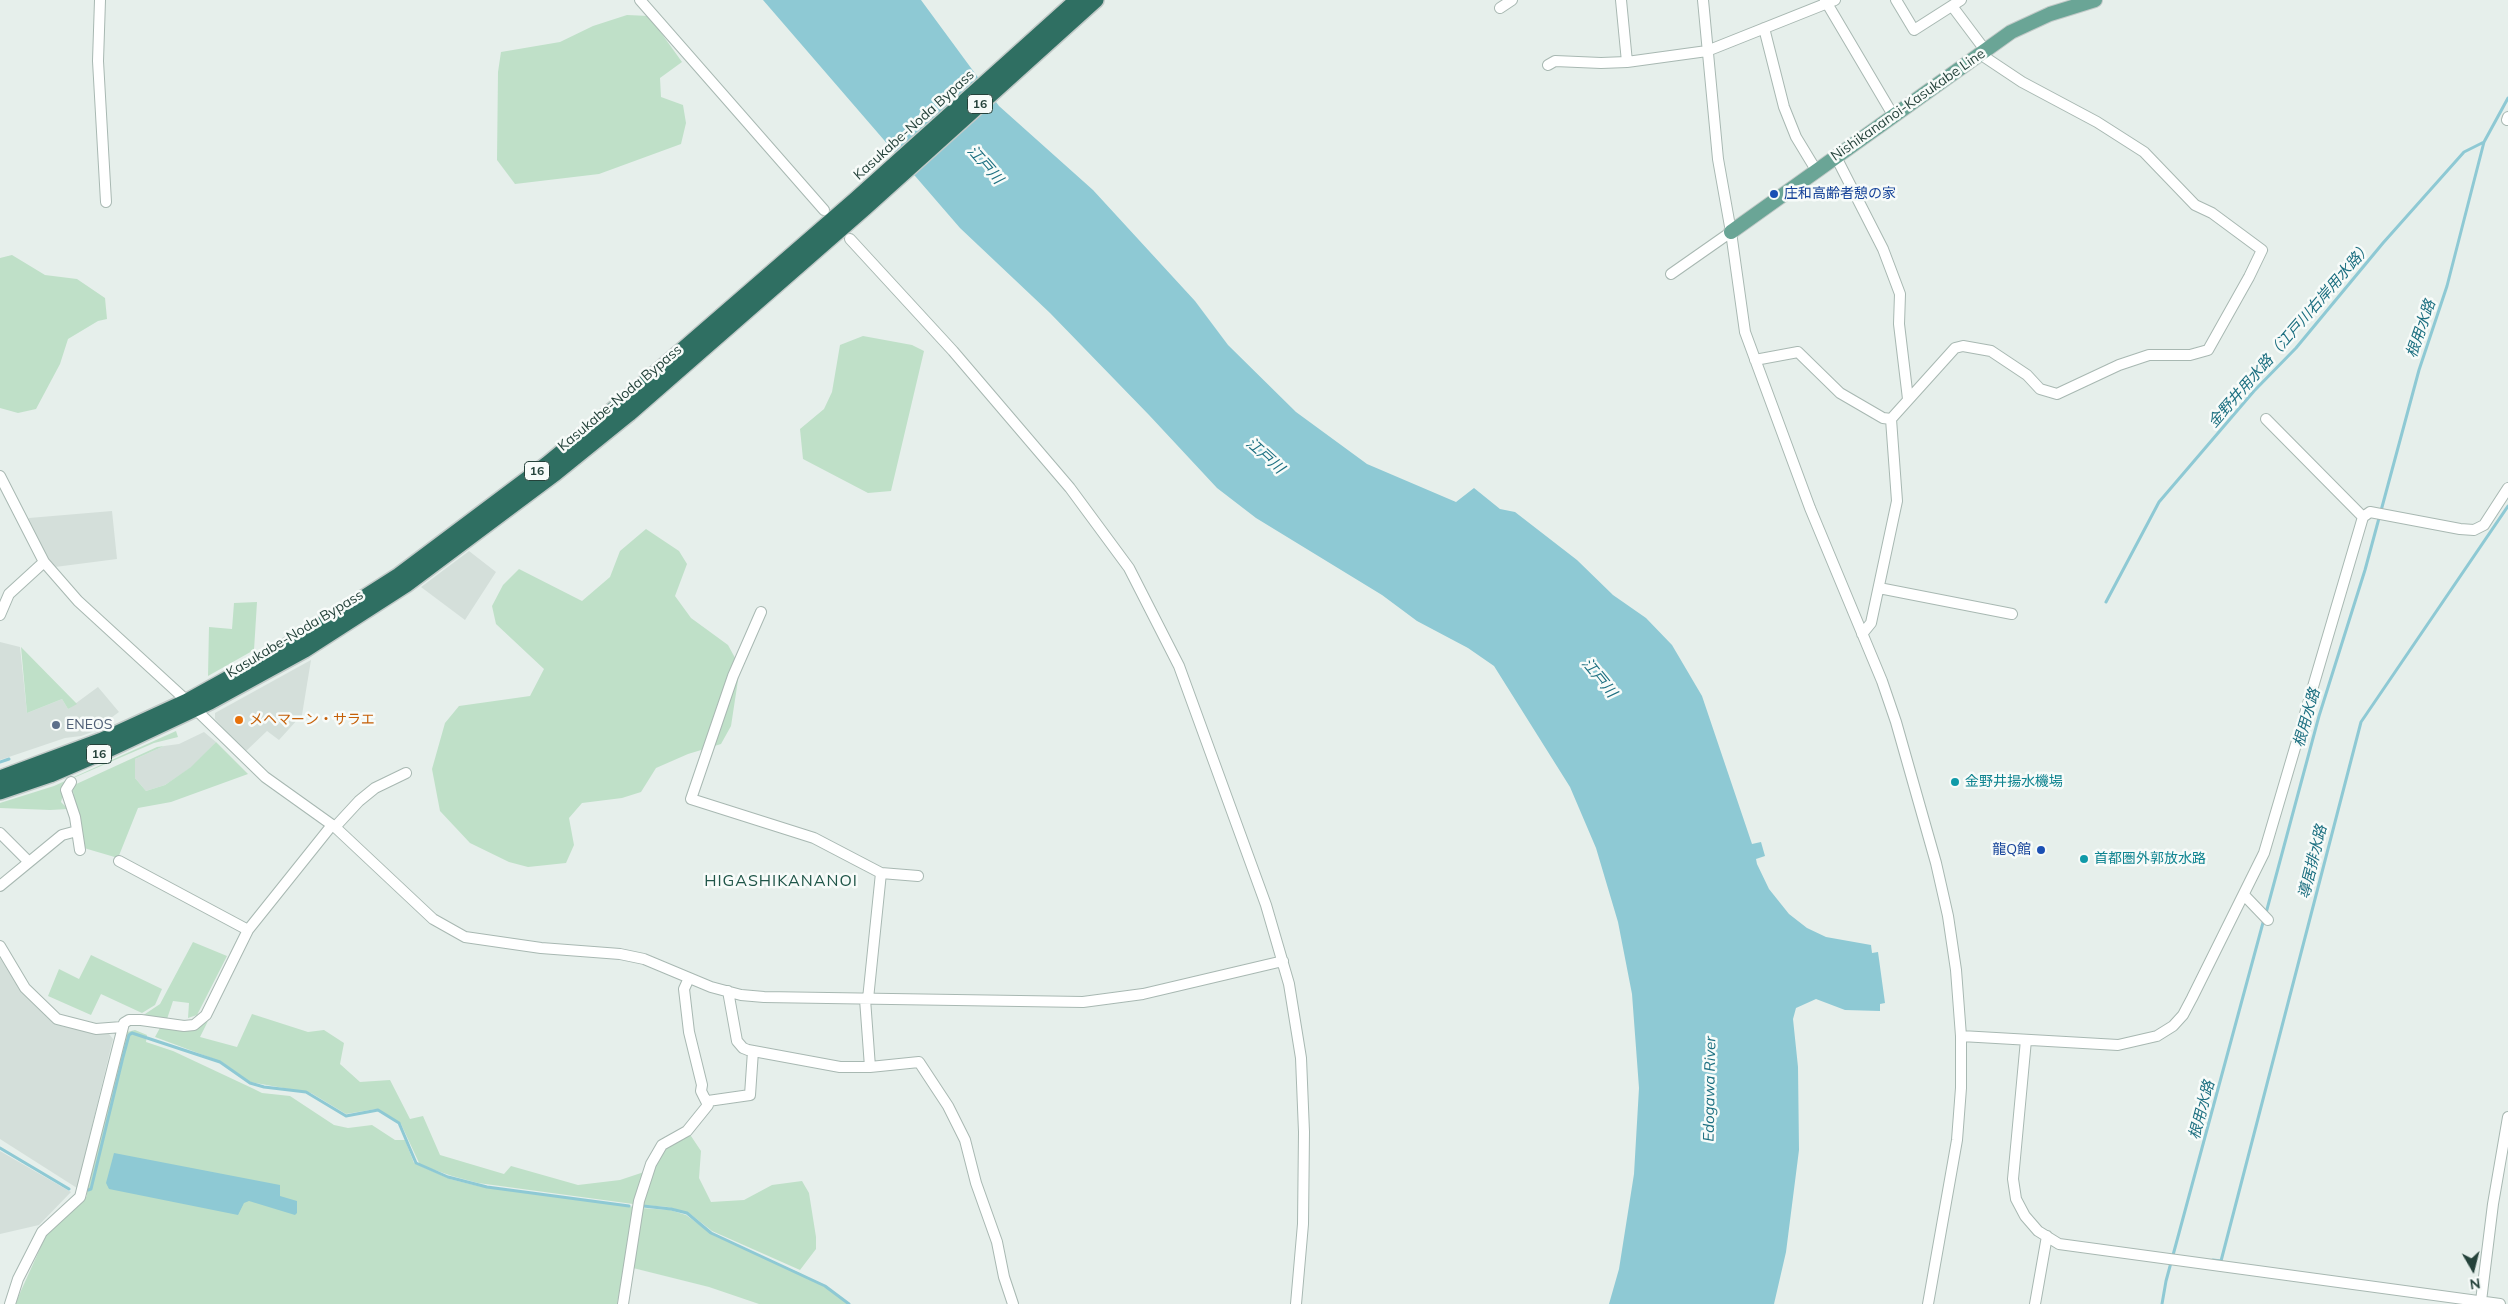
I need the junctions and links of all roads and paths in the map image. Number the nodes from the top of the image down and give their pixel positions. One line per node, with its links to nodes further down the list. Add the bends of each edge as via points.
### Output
1 (100, 0): 21 (street, via 98,61)
2 (640, 0): 23 (street)
3 (1077, 0): 22 (highway, Kasukabe-Noda Bypass / 16)
4 (1096, 0): 22 (highway, Kasukabe-Noda Bypass / 16)
5 (1512, 0): 12 (street)
6 (1621, 0): 16 (street)
7 (1702, 0): 14 (street)
8 (1896, 0): 11 (street, via 1914,30)
9 (2095, 0): 15 (main road, Nishikananoi-Kasukabe Line, via 2030,22)
10 (1829, 2): 13 (street); 18 (street)
11 (1956, 3): 15 (street)
12 (1500, 8)
13 (1764, 28): 14 (street); 20 (street, via 1784,107 1796,137)
14 (1707, 51): 16 (street); 24 (street, via 1718,159)
15 (1983, 52): 18 (main road, Nishikananoi-Kasukabe Line); 28 (street, via 2022,82 2097,122 2144,152 2195,205 2262,250 2208,350 2190,355 2149,354 2057,394 2040,389 2027,375 1991,351 1963,346 1955,348)
16 (1626, 62): 17 (street, via 1555,61)
17 (1548, 65)
18 (1894, 115): 19 (main road, Nishikananoi-Kasukabe Line)
19 (1836, 157): 20 (main road, Nishikananoi-Kasukabe Line); 28 (street, via 1884,249 1900,294 1899,324)
20 (1816, 170): 24 (main road, Nishikananoi-Kasukabe Line)
21 (106, 202)
22 (861, 203): 40 (highway, Kasukabe-Noda Bypass / 16, via 629,414 556,473 406,585 305,650)
23 (824, 210)
24 (1731, 232): 26 (street); 27 (street, via 1745,332)
25 (850, 239): 58 (street, via 980,381 1070,488 1119,554 1142,592 1179,666 1204,731)
26 (1671, 274)
27 (1754, 360): 29 (street, via 1798,352 1840,393 1883,418); 39 (street, via 1813,517)
28 (1908, 399): 29 (street)
29 (1892, 419): 35 (street, via 1898,501)
30 (2266, 419): 33 (street)
31 (0, 476): 34 (street)
32 (2508, 488): 33 (street, via 2484,524 2474,530 2370,512)
33 (2363, 517): 54 (street, via 2264,854)
34 (44, 562): 38 (street, via 9,594); 40 (street, via 78,601)
35 (1879, 588): 37 (street); 39 (street, via 1871,624)
36 (761, 612): 51 (street, via 733,676 690,799 814,838)
37 (2012, 614)
38 (0, 615)
39 (1862, 634): 63 (street, via 1896,722 1936,863 1956,970)
40 (192, 705): 42 (highway, Kasukabe-Noda Bypass / 16); 44 (highway, Kasukabe-Noda Bypass / 16, via 75,764); 45 (street, via 265,777)
41 (406, 773): 45 (street, via 375,788)
42 (0, 778)
43 (71, 782): 46 (street, via 66,790)
44 (0, 792)
45 (333, 826): 56 (street); 59 (street, via 433,919 454,932 514,945 620,954)
46 (77, 832): 48 (street); 50 (street, via 62,835)
47 (0, 833): 50 (street)
48 (80, 850)
49 (119, 861): 56 (street)
50 (29, 862): 53 (street)
51 (881, 873): 52 (street); 61 (street)
52 (918, 876)
53 (0, 886)
54 (2244, 895): 55 (street); 64 (street, via 2183,1015 2157,1036 2118,1045)
55 (2268, 920)
56 (248, 930): 62 (street, via 206,1015 194,1024 184,1026 129,1020)
57 (0, 946): 62 (street, via 25,988 58,1019 96,1029)
58 (1283, 961): 61 (street, via 1143,994 1101,1000); 75 (street, via 1295,1015 1303,1090 1304,1189)
59 (689, 978): 60 (street); 67 (street, via 684,988 689,1032 701,1091)
60 (728, 991): 61 (street, via 764,997); 65 (street, via 737,1040 743,1048)
61 (867, 999): 66 (street)
62 (122, 1026): 72 (street, via 80,1197 42,1232 18,1279)
63 (1961, 1036): 64 (street); 76 (street, via 1958,1140)
64 (2026, 1040): 69 (street, via 2013,1179 2016,1199 2025,1216)
65 (753, 1051): 66 (street, via 816,1064); 67 (street, via 750,1095)
66 (870, 1067): 74 (street, via 919,1062 948,1106 965,1140)
67 (708, 1101): 73 (street, via 708,1108 699,1119 662,1145 651,1164 639,1201)
68 (2508, 1116): 71 (street)
69 (2047, 1236): 70 (street, via 2059,1244); 77 (street)
70 (2446, 1301): 71 (street)
71 (2481, 1301): 78 (street)
72 (10, 1304)
73 (624, 1304)
74 (1013, 1304)
75 (1296, 1304)
76 (1928, 1304)
77 (2035, 1304)
78 (2500, 1304)

